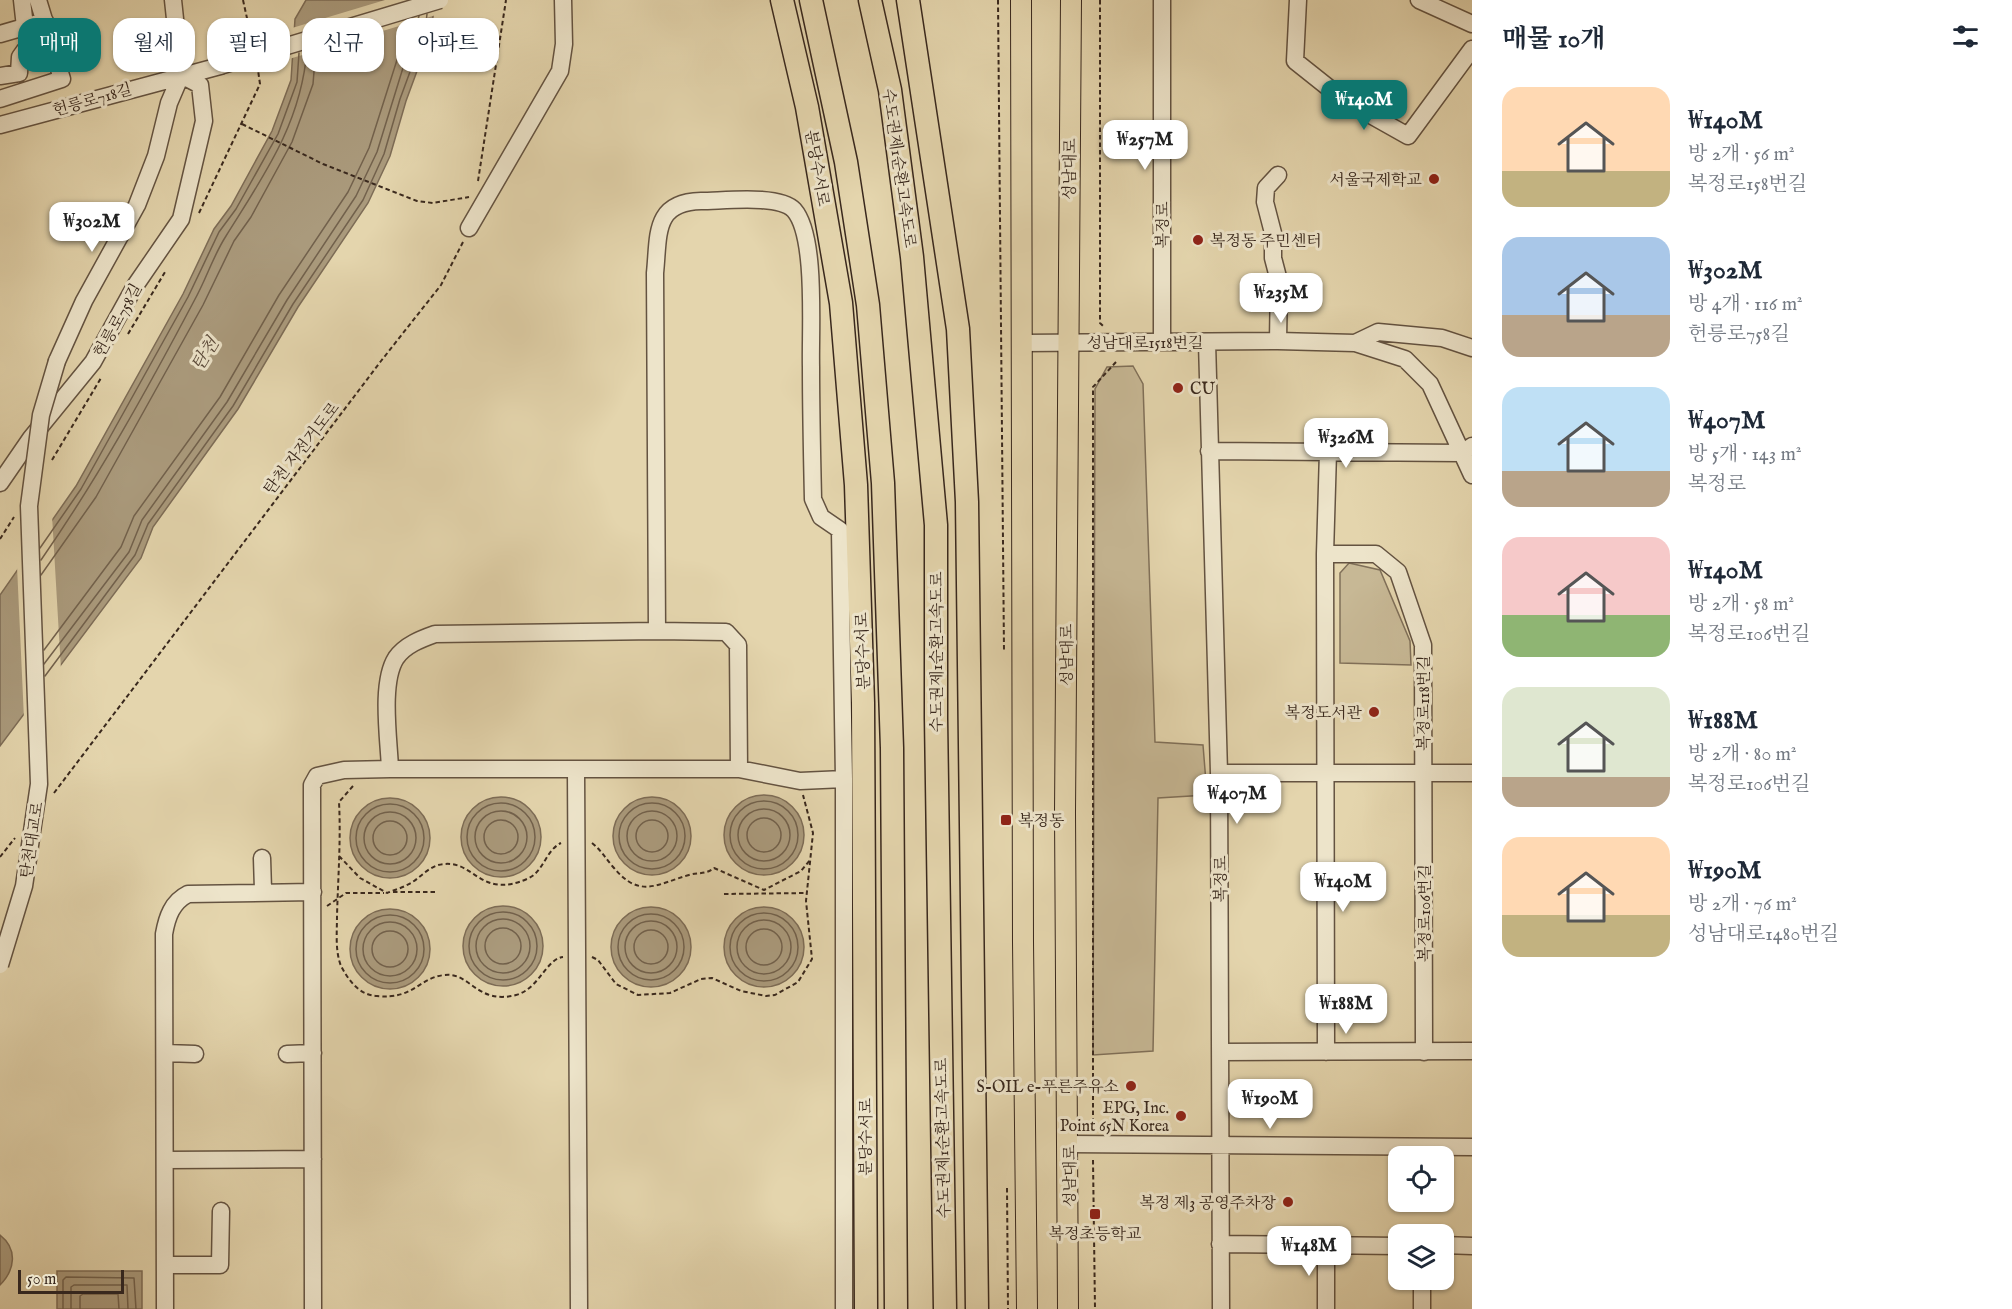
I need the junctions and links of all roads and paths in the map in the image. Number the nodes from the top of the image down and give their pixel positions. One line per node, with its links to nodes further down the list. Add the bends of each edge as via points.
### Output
1 (22, 0): 18 (street)
2 (38, 0): 19 (street)
3 (172, 0): 26 (street)
4 (440, 0): 26 (street, 헌릉로718길, bridge)
5 (506, 0): 32 (path)
6 (563, 0): 34 (street, via 560,71)
7 (811, 0): 101 (highway, 분당수서로, via 846,162 868,305 883,483 892,748)
8 (870, 0): 102 (highway, 수도권제1순환고속도로, via 890,90 912,257 936,525)
9 (908, 0): 103 (highway, 수도권제1순환고속도로, via 959,341 967,514)
10 (998, 0): 51 (path)
11 (1021, 0): 39 (main road)
12 (1071, 0): 40 (main road, 성남대로)
13 (1100, 0): 35 (path, via 1100,323)
14 (1162, 0): 37 (street, 복정로)
15 (1298, 0): 23 (street, via 1295,61 1344,100 1408,136)
16 (1419, 0): 20 (street)
17 (782, 1): 100 (highway, 분당수서로, via 807,107 842,303 856,485 864,715)
18 (24, 18)
19 (44, 18)
20 (1472, 24)
21 (18, 29): 22 (street)
22 (0, 34)
23 (1472, 49)
24 (19, 72): 27 (street)
25 (60, 72): 28 (street, via 62,79)
26 (181, 75): 30 (street, 헌릉로718길); 48 (street, 헌릉로758길, via 200,85 204,121 181,219 135,286 93,362); 72 (street, 탄천대교로, bridge, via 136,205 84,301 57,362 41,415 29,506 39,784 24,886)
27 (0, 76)
28 (0, 99)
29 (242, 124): 33 (path, via 323,164 417,201 433,203)
30 (0, 125)
31 (1278, 175): 36 (street, via 1266,188 1265,202 1279,281)
32 (476, 187)
33 (475, 196)
34 (469, 228): 60 (path, 탄천 자전거도로, via 441,285)
35 (1107, 330)
36 (1278, 341): 38 (street, 성남대로1518번길); 41 (street, 성남대로1518번길)
37 (1162, 342): 38 (street, 성남대로1518번길); 40 (street, 성남대로1518번길)
38 (1207, 342): 45 (street, 복정로)
39 (1023, 343): 40 (street, 성남대로1518번길); 105 (main road)
40 (1067, 343): 82 (main road, 성남대로, via 1065,945)
41 (1355, 343): 42 (street, via 1378,332 1442,338); 44 (street, 성남대로1518번길, via 1405,359 1430,384)
42 (1472, 348)
43 (1116, 362): 81 (path, via 1093,387)
44 (1467, 449): 46 (street); 47 (street)
45 (1209, 451): 46 (street); 55 (street, 복정로)
46 (1328, 452): 49 (street)
47 (1472, 475)
48 (0, 483)
49 (1325, 554): 56 (street, 복정로118번길, via 1376,554 1398,572 1423,645); 58 (street)
50 (657, 631): 52 (street, via 435,634 414,641 396,658 388,685); 53 (street, via 726,632 738,645); 59 (street, via 655,273 659,233 666,214 681,202 779,201 793,210 802,223 810,272 813,499 821,518 840,530)
51 (1004, 654)
52 (390, 769): 54 (street); 67 (street, via 344,770 317,776 312,785)
53 (739, 769): 54 (street); 59 (street, via 800,781)
54 (576, 771): 98 (street)
55 (1219, 773): 58 (street, 복정로118번길); 74 (street, 복정로)
56 (1424, 773): 57 (street, 복정로118번길); 58 (street, 복정로118번길); 76 (street, 복정로106번길)
57 (1472, 773)
58 (1325, 774): 75 (street)
59 (844, 779): 99 (street)
60 (47, 801)
61 (18, 834): 62 (path)
62 (0, 857)
63 (262, 858): 64 (street)
64 (262, 890): 67 (street); 77 (street, via 188,894 173,908 164,934)
65 (764, 890): 70 (path)
66 (436, 891): 71 (path, via 345,893)
67 (313, 892): 71 (street)
68 (807, 893): 70 (path)
69 (724, 894): 70 (path)
70 (765, 896)
71 (313, 916): 78 (street)
72 (0, 965)
73 (1472, 1051): 76 (street)
74 (1221, 1052): 75 (street); 83 (street, 복정로)
75 (1326, 1052): 76 (street)
76 (1424, 1052)
77 (165, 1053): 79 (street); 86 (street)
78 (313, 1053): 80 (street); 85 (street)
79 (195, 1054)
80 (288, 1054)
81 (1093, 1143): 82 (street); 83 (street); 107 (path)
82 (1069, 1144): 106 (main road, 성남대로)
83 (1220, 1147): 84 (street); 89 (street, 복정로)
84 (1472, 1147)
85 (313, 1159): 86 (street); 97 (street)
86 (165, 1160): 94 (street)
87 (1007, 1178): 104 (path)
88 (221, 1211): 94 (street, via 219,1265)
89 (1221, 1244): 91 (street); 108 (street, 복정로)
90 (1454, 1245): 93 (street)
91 (1326, 1246): 92 (street); 109 (street)
92 (1388, 1246)
93 (1472, 1246)
94 (165, 1265): 96 (street)
95 (1422, 1290): 110 (street)
96 (165, 1309)
97 (313, 1309)
98 (579, 1309)
99 (844, 1309)
100 (866, 1309)
101 (896, 1309)
102 (945, 1309)
103 (977, 1309)
104 (1008, 1309)
105 (1027, 1309)
106 (1068, 1309)
107 (1095, 1309)
108 (1221, 1309)
109 (1326, 1309)
110 (1422, 1309)

